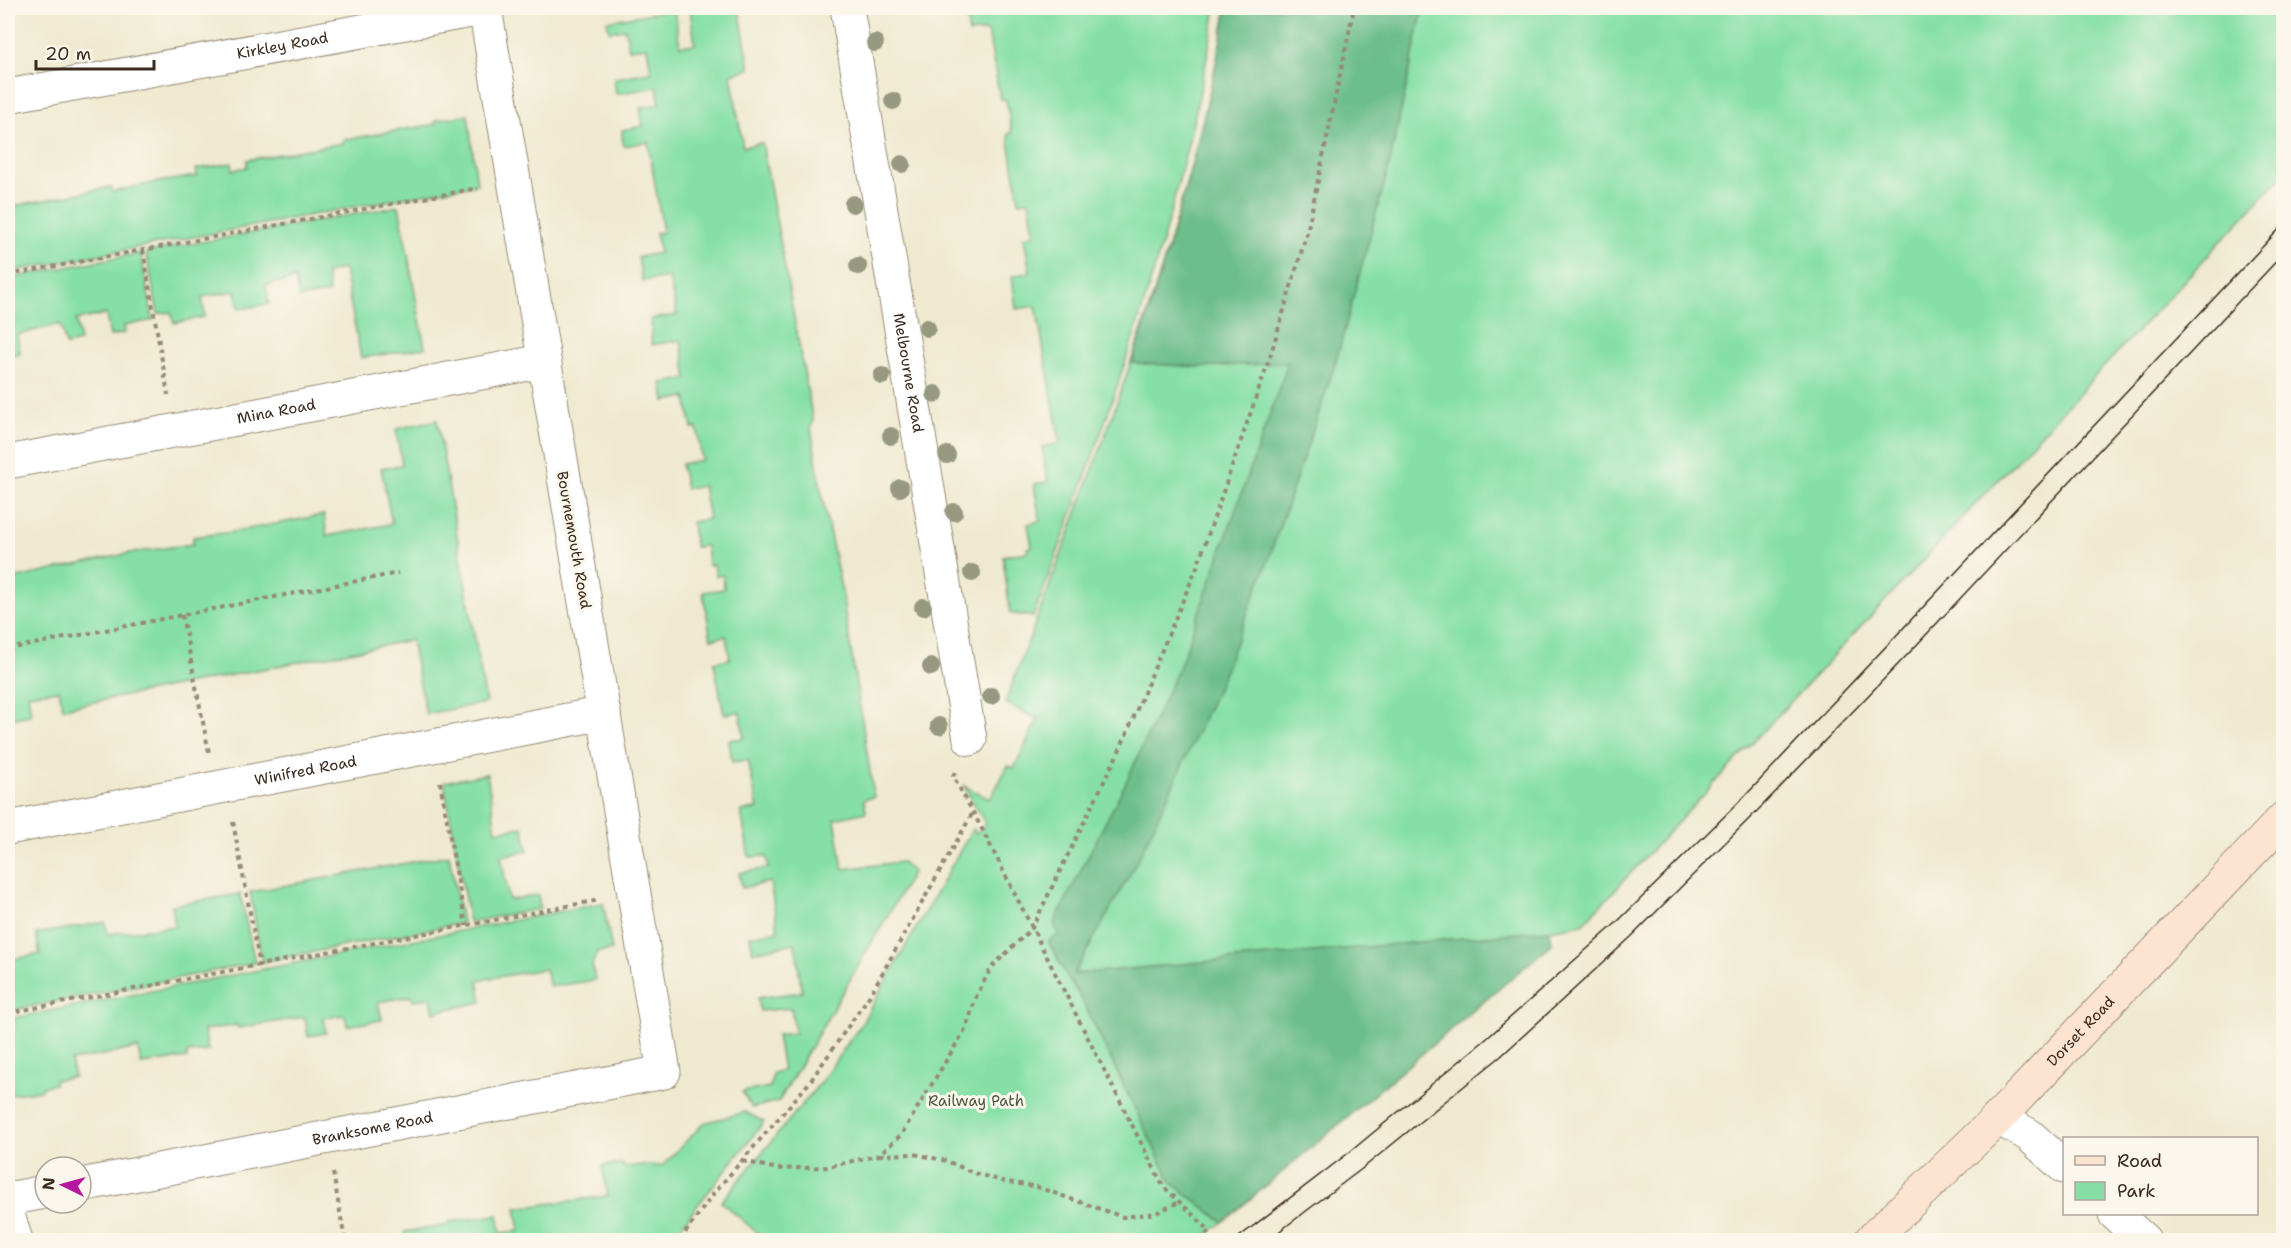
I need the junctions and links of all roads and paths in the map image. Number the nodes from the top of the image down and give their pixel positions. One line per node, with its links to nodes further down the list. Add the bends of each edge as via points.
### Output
1 (486, 8): 4 (street, Kirkley Road); 8 (street, Bournemouth Road)
2 (847, 8): 15 (street, Melbourne Road)
3 (1354, 8): 24 (path, via 1307,233 1269,360 1197,567 1121,747)
4 (8, 96)
5 (485, 186): 6 (path)
6 (143, 250): 7 (path); 9 (path)
7 (8, 275)
8 (544, 361): 10 (street, Mina Road); 14 (street, Bournemouth Road)
9 (170, 405)
10 (8, 462)
11 (398, 573): 12 (path)
12 (182, 615): 13 (path); 16 (path)
13 (8, 649)
14 (604, 713): 21 (street, Winifred Road); 27 (street, Bournemouth Road)
15 (970, 739): 18 (path, via 953,776)
16 (211, 762)
17 (439, 777): 23 (path)
18 (972, 814): 24 (path); 30 (path, via 870,995 808,1083)
19 (232, 817): 25 (path)
20 (2283, 818): 28 (main road, Dorset Road)
21 (8, 828)
22 (609, 898): 23 (path)
23 (466, 926): 25 (path)
24 (1032, 928): 29 (path, via 991,969 966,1028 901,1135); 36 (path, via 1163,1186)
25 (260, 966): 26 (path)
26 (8, 1013)
27 (664, 1072): 33 (street, Branksome Road)
28 (1998, 1118): 31 (street, via 2030,1135); 43 (main road, Dorset Road)
29 (879, 1155): 30 (path, via 827,1167 778,1169); 36 (path, via 914,1154 947,1161 971,1172 1037,1187 1123,1217 1156,1213)
30 (743, 1161): 41 (path)
31 (2063, 1166)
32 (332, 1167): 40 (path)
33 (93, 1183)
34 (33, 1194): 35 (street)
35 (8, 1199)
36 (1179, 1202): 42 (path, via 1210,1231)
37 (8, 1215): 39 (street)
38 (2116, 1215): 44 (street)
39 (16, 1240)
40 (345, 1240)
41 (680, 1240)
42 (1199, 1240)
43 (1871, 1240)
44 (2144, 1240)

